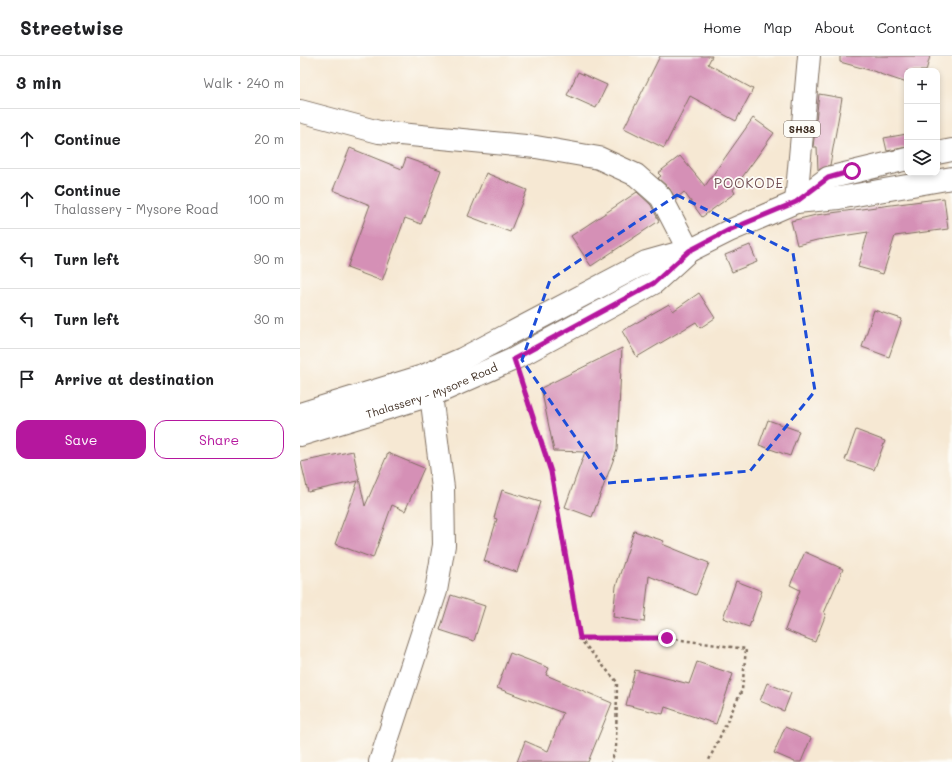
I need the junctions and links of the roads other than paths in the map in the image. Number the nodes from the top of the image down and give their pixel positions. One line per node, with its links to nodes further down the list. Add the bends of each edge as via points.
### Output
1 (809, 56): 7 (main road, SH38)
2 (300, 111): 8 (main road, via 379,132 536,147 599,158 636,176 661,197)
3 (952, 150): 4 (main road)
4 (940, 152)
5 (904, 160): 7 (main road, via 828,178)
6 (952, 178): 7 (main road, Thalassery - Mysore Road, via 839,198)
7 (796, 202): 8 (main road, Thalassery - Mysore Road, via 729,230)
8 (689, 251): 9 (main road, Thalassery - Mysore Road, via 654,283 514,359); 10 (main road, via 646,262 462,359 423,376)
9 (431, 395): 11 (main road, Thalassery - Mysore Road); 12 (main road, via 443,488 444,545 436,591)
10 (300, 414)
11 (300, 435)
12 (380, 762)

